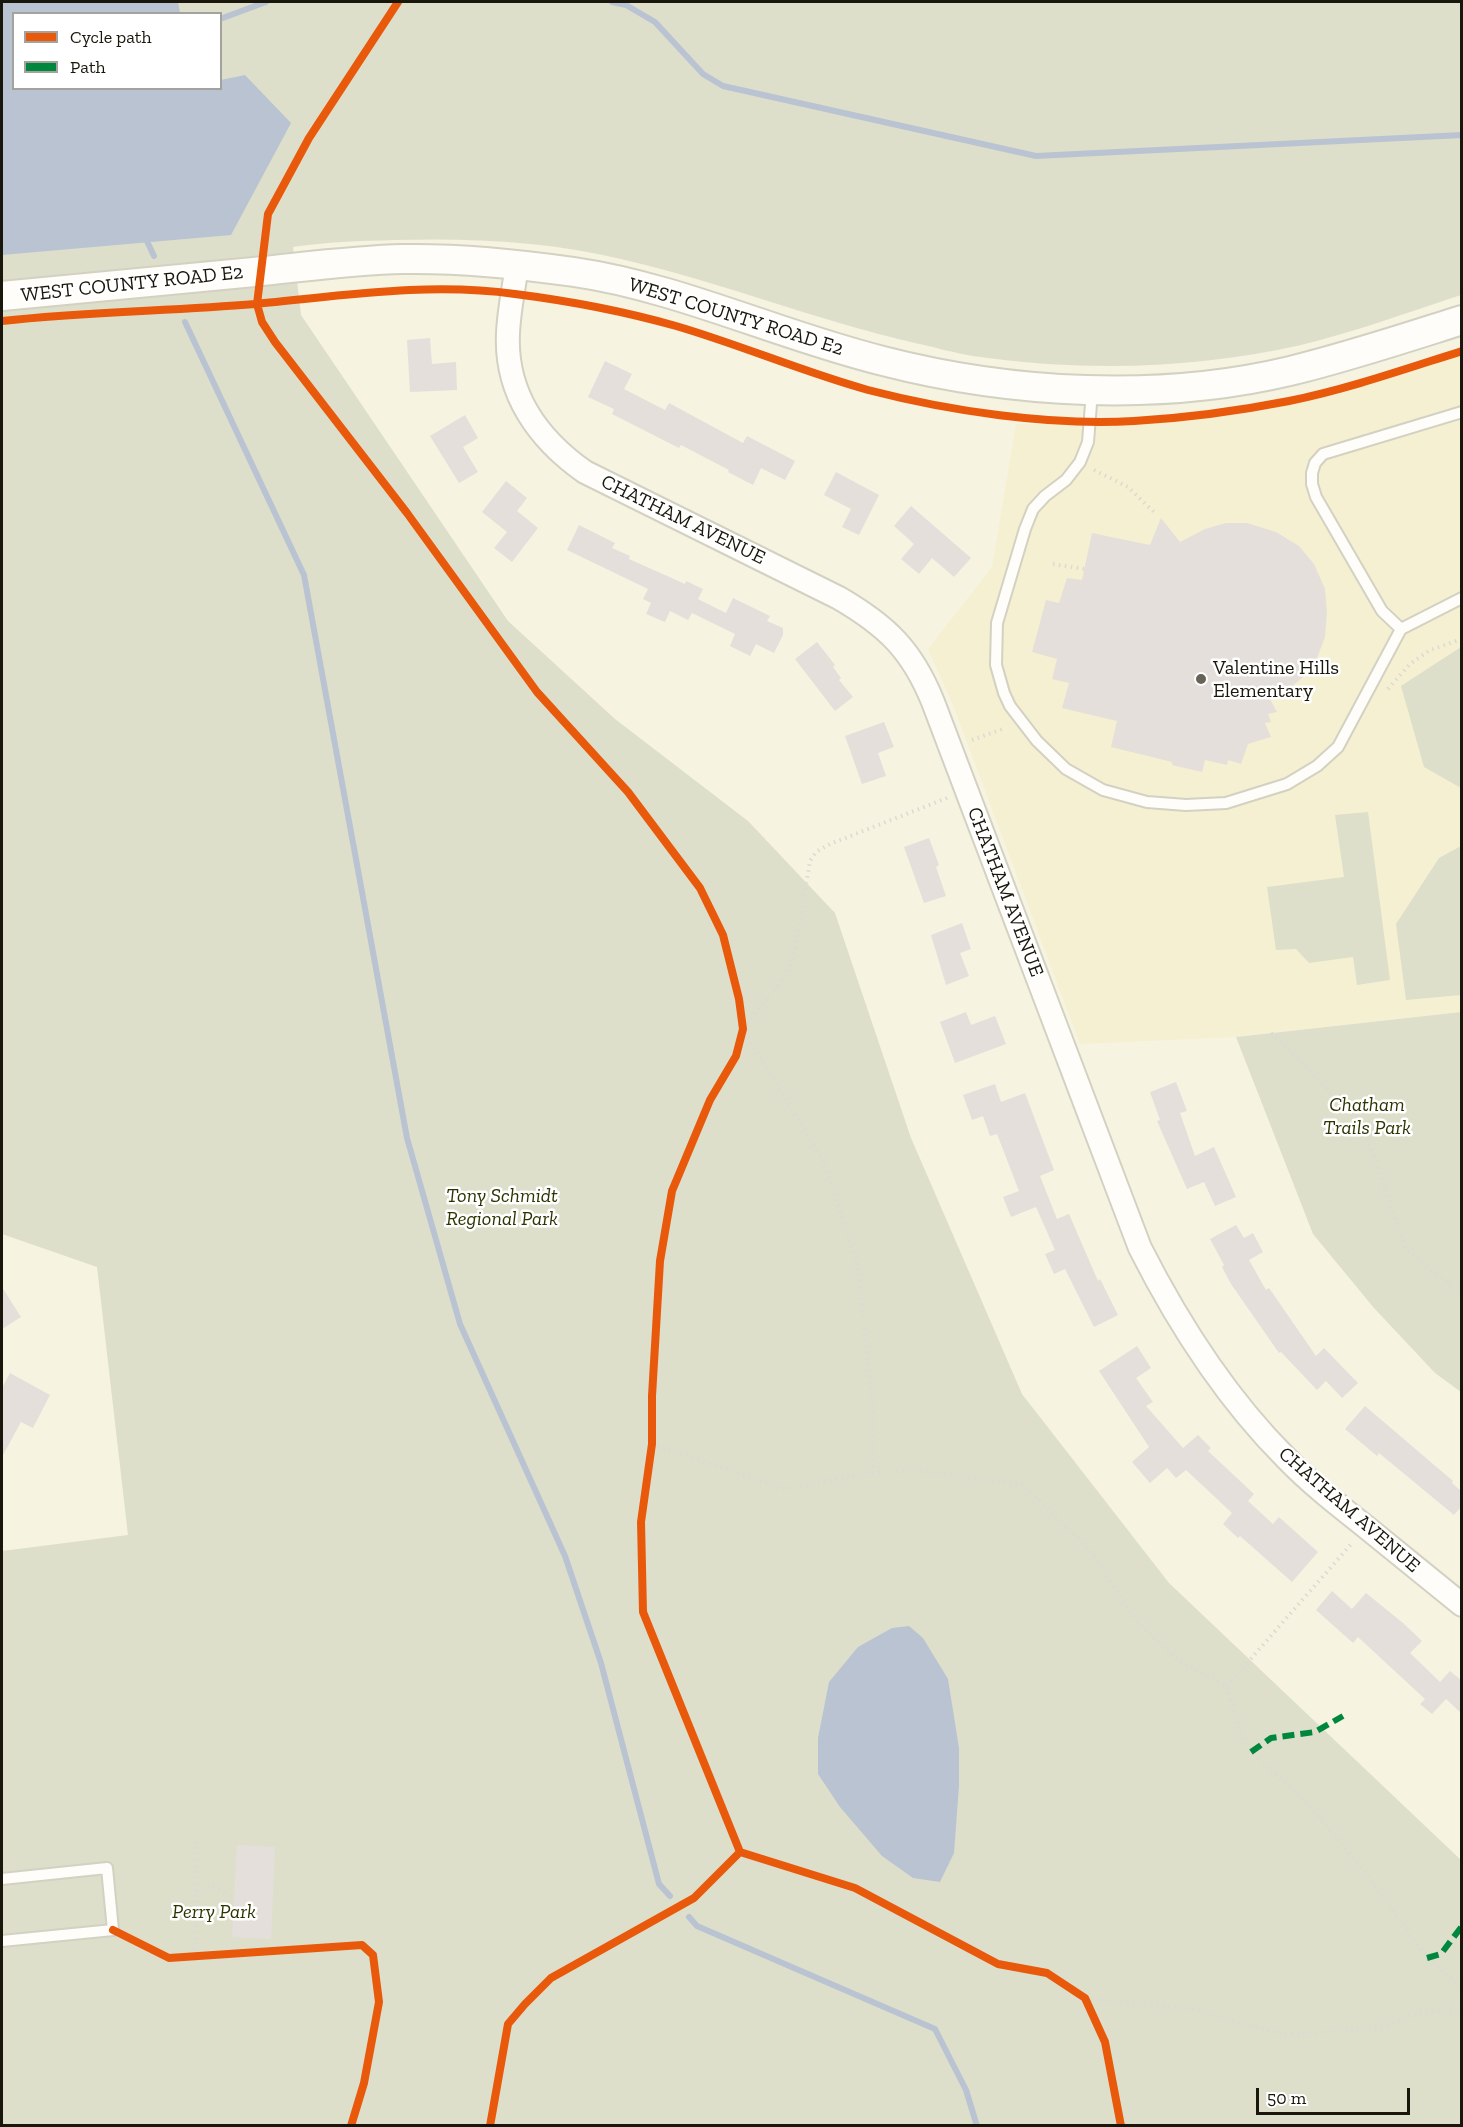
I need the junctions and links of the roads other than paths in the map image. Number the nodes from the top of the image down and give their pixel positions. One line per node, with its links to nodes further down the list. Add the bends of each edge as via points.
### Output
1 (517, 265): 2 (street, WEST COUNTY ROAD E2, via 402,259); 4 (street, WEST COUNTY ROAD E2, via 579,272 633,285 819,343 940,374); 8 (street, CHATHAM AVENUE, via 508,335 516,390 529,417 563,457 585,472 869,615 911,657 926,684 1140,1248 1167,1302 1201,1356 1285,1458)
2 (2, 296)
3 (1461, 320): 4 (street, WEST COUNTY ROAD E2, via 1286,372 1214,383)
4 (1092, 391): 7 (lane, via 1088,442 1080,462 1033,509 997,623 996,665 1010,706 1066,769 1103,790 1147,802 1186,805 1226,803 1287,784 1317,766 1338,747)
5 (1461, 412): 7 (lane, via 1323,454 1312,473 1316,497 1382,611)
6 (1461, 598): 7 (lane)
7 (1401, 629)
8 (1461, 1605)
9 (2, 1879): 10 (lane, via 107,1868 113,1930)
10 (2, 1941)

